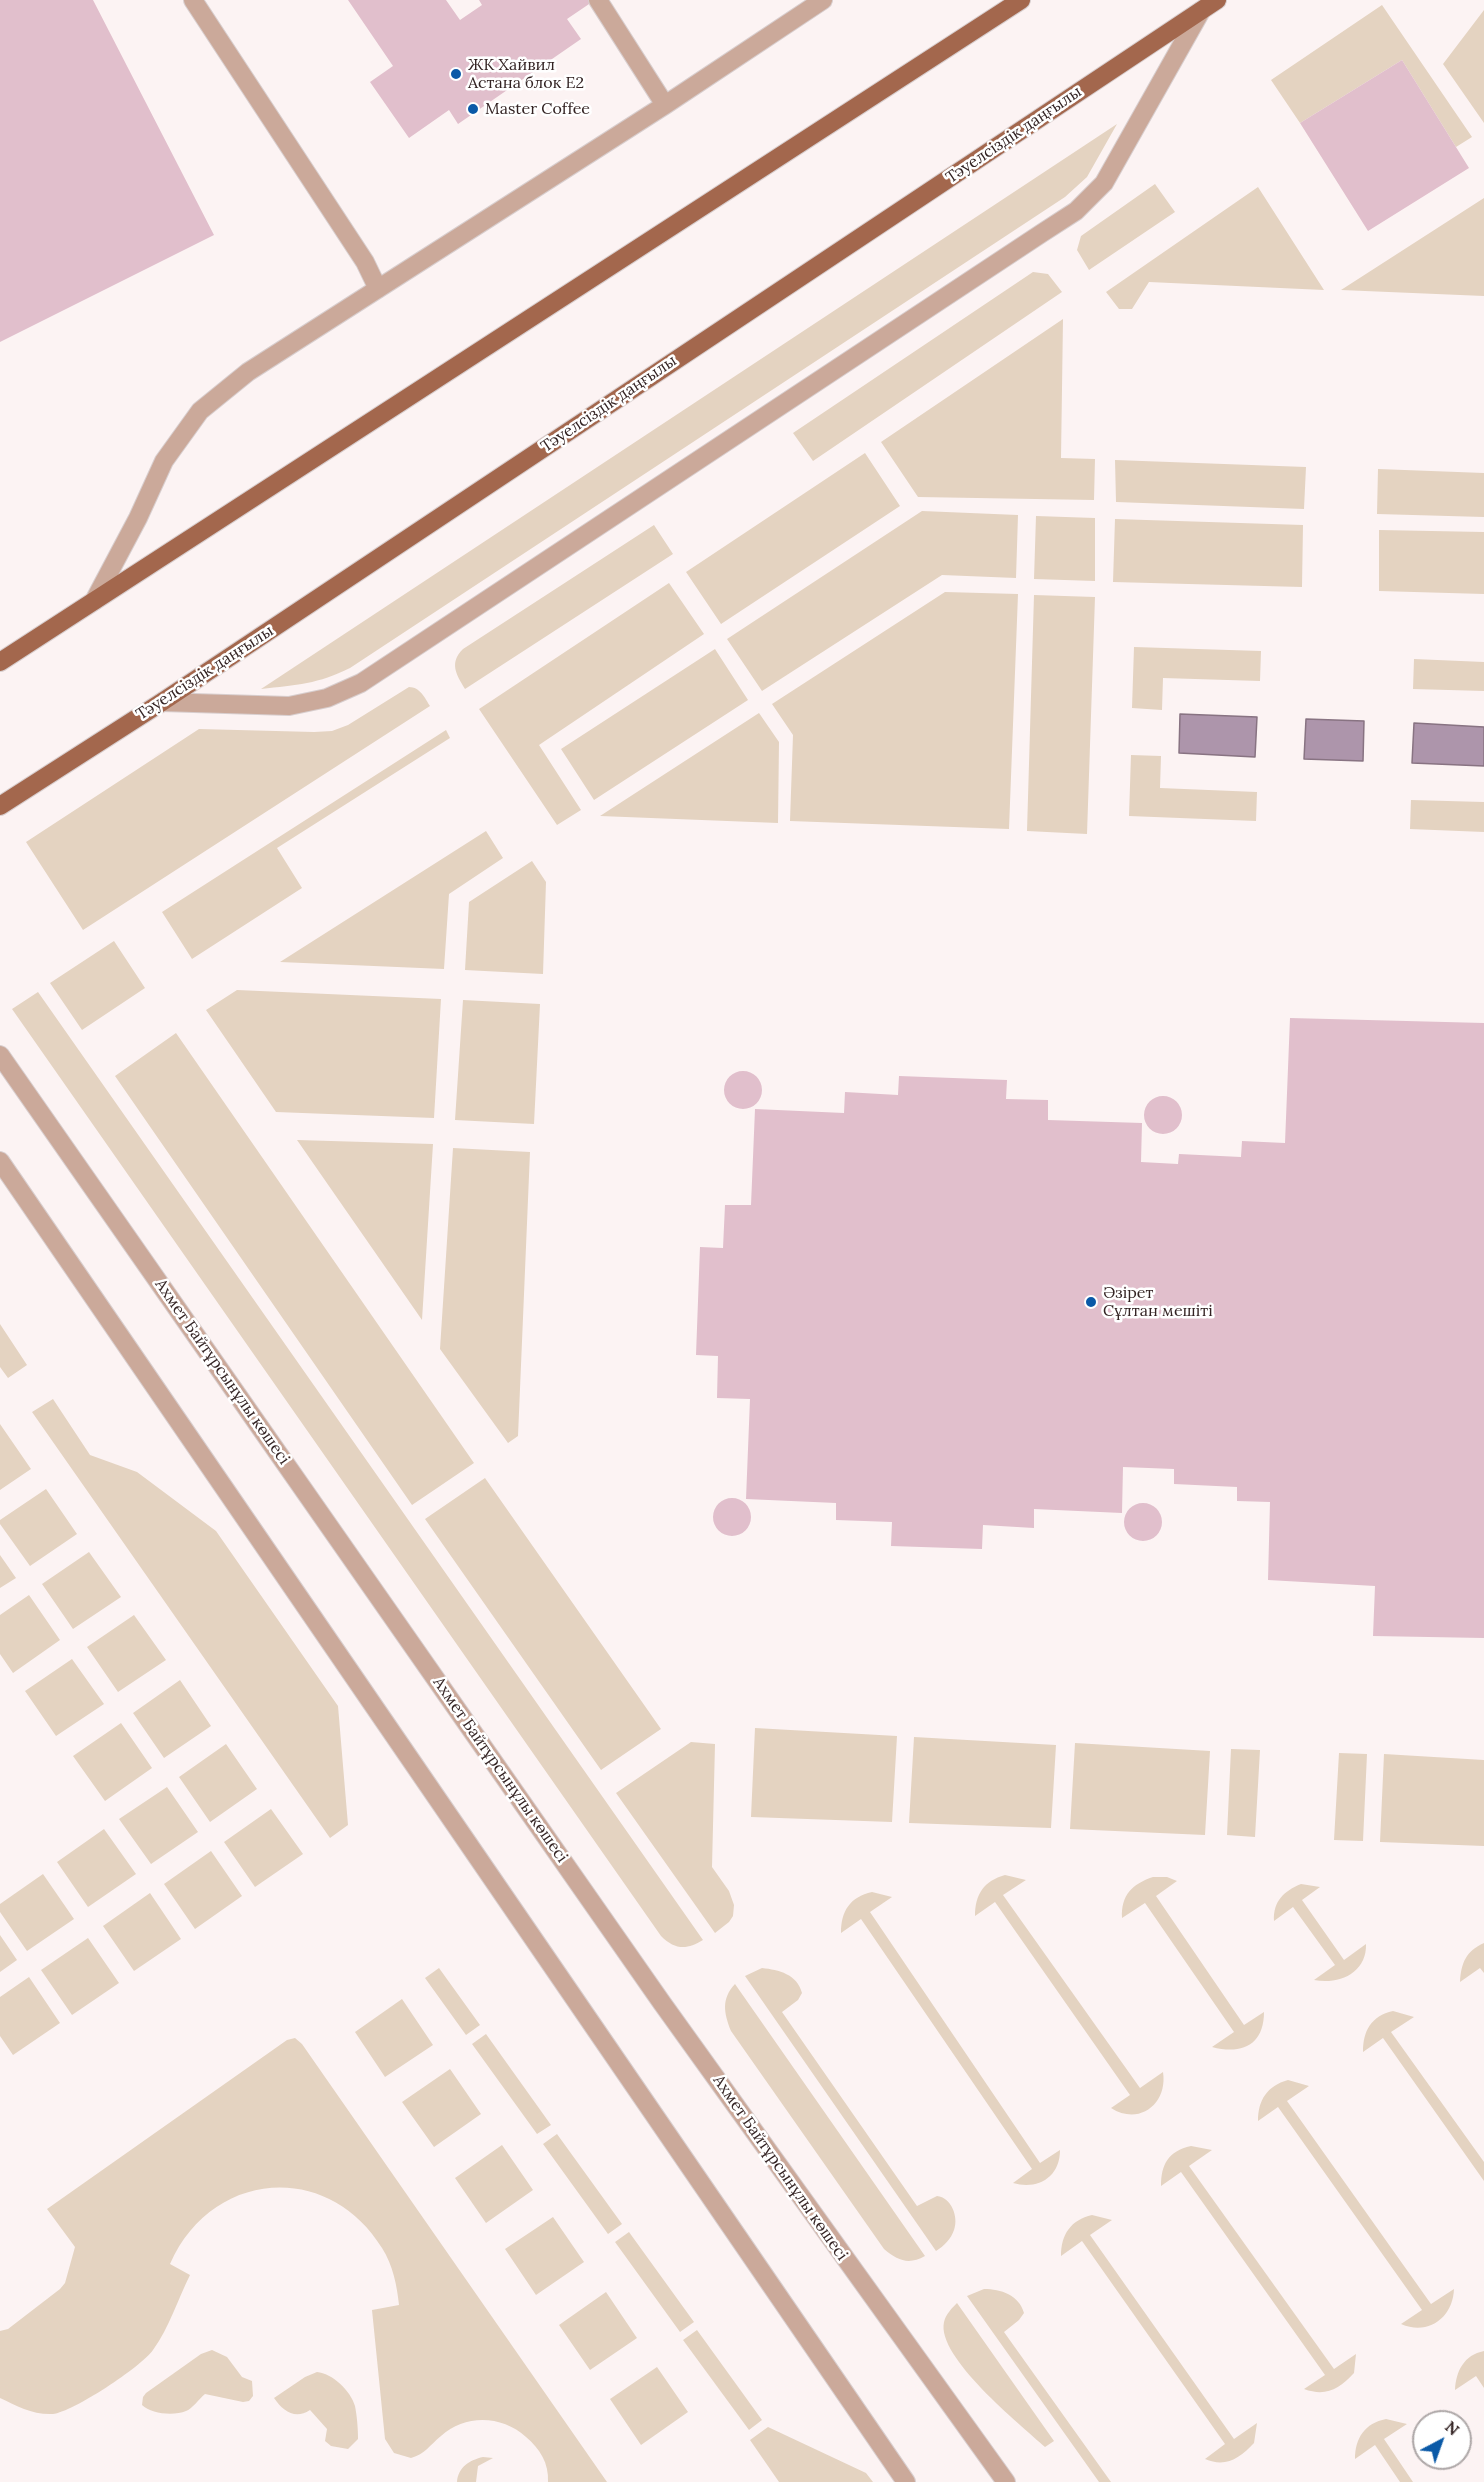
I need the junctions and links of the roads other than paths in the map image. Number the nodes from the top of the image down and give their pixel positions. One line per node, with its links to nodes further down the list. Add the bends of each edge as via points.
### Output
1 (193, 0): 8 (street, via 365,262)
2 (598, 0): 7 (street)
3 (823, 0): 7 (street)
4 (1021, 0): 9 (main road)
5 (1217, 0): 6 (main road, Тәуелсіздік даңғылы)
6 (1201, 11): 11 (main road, Тәуелсіздік даңғылы); 11 (street, via 1104,183 1076,211 361,683 327,698 290,706)
7 (665, 105): 8 (street)
8 (378, 289): 9 (street, via 248,372 200,411 164,460)
9 (94, 601): 10 (main road)
10 (0, 662)
11 (162, 702): 12 (main road, Тәуелсіздік даңғылы)
12 (0, 806)
13 (0, 1055): 16 (street, Ахмет Байтұрсынұлы көшесі, via 662,2003)
14 (0, 1161): 15 (street)
15 (906, 2482)
16 (1005, 2482)

